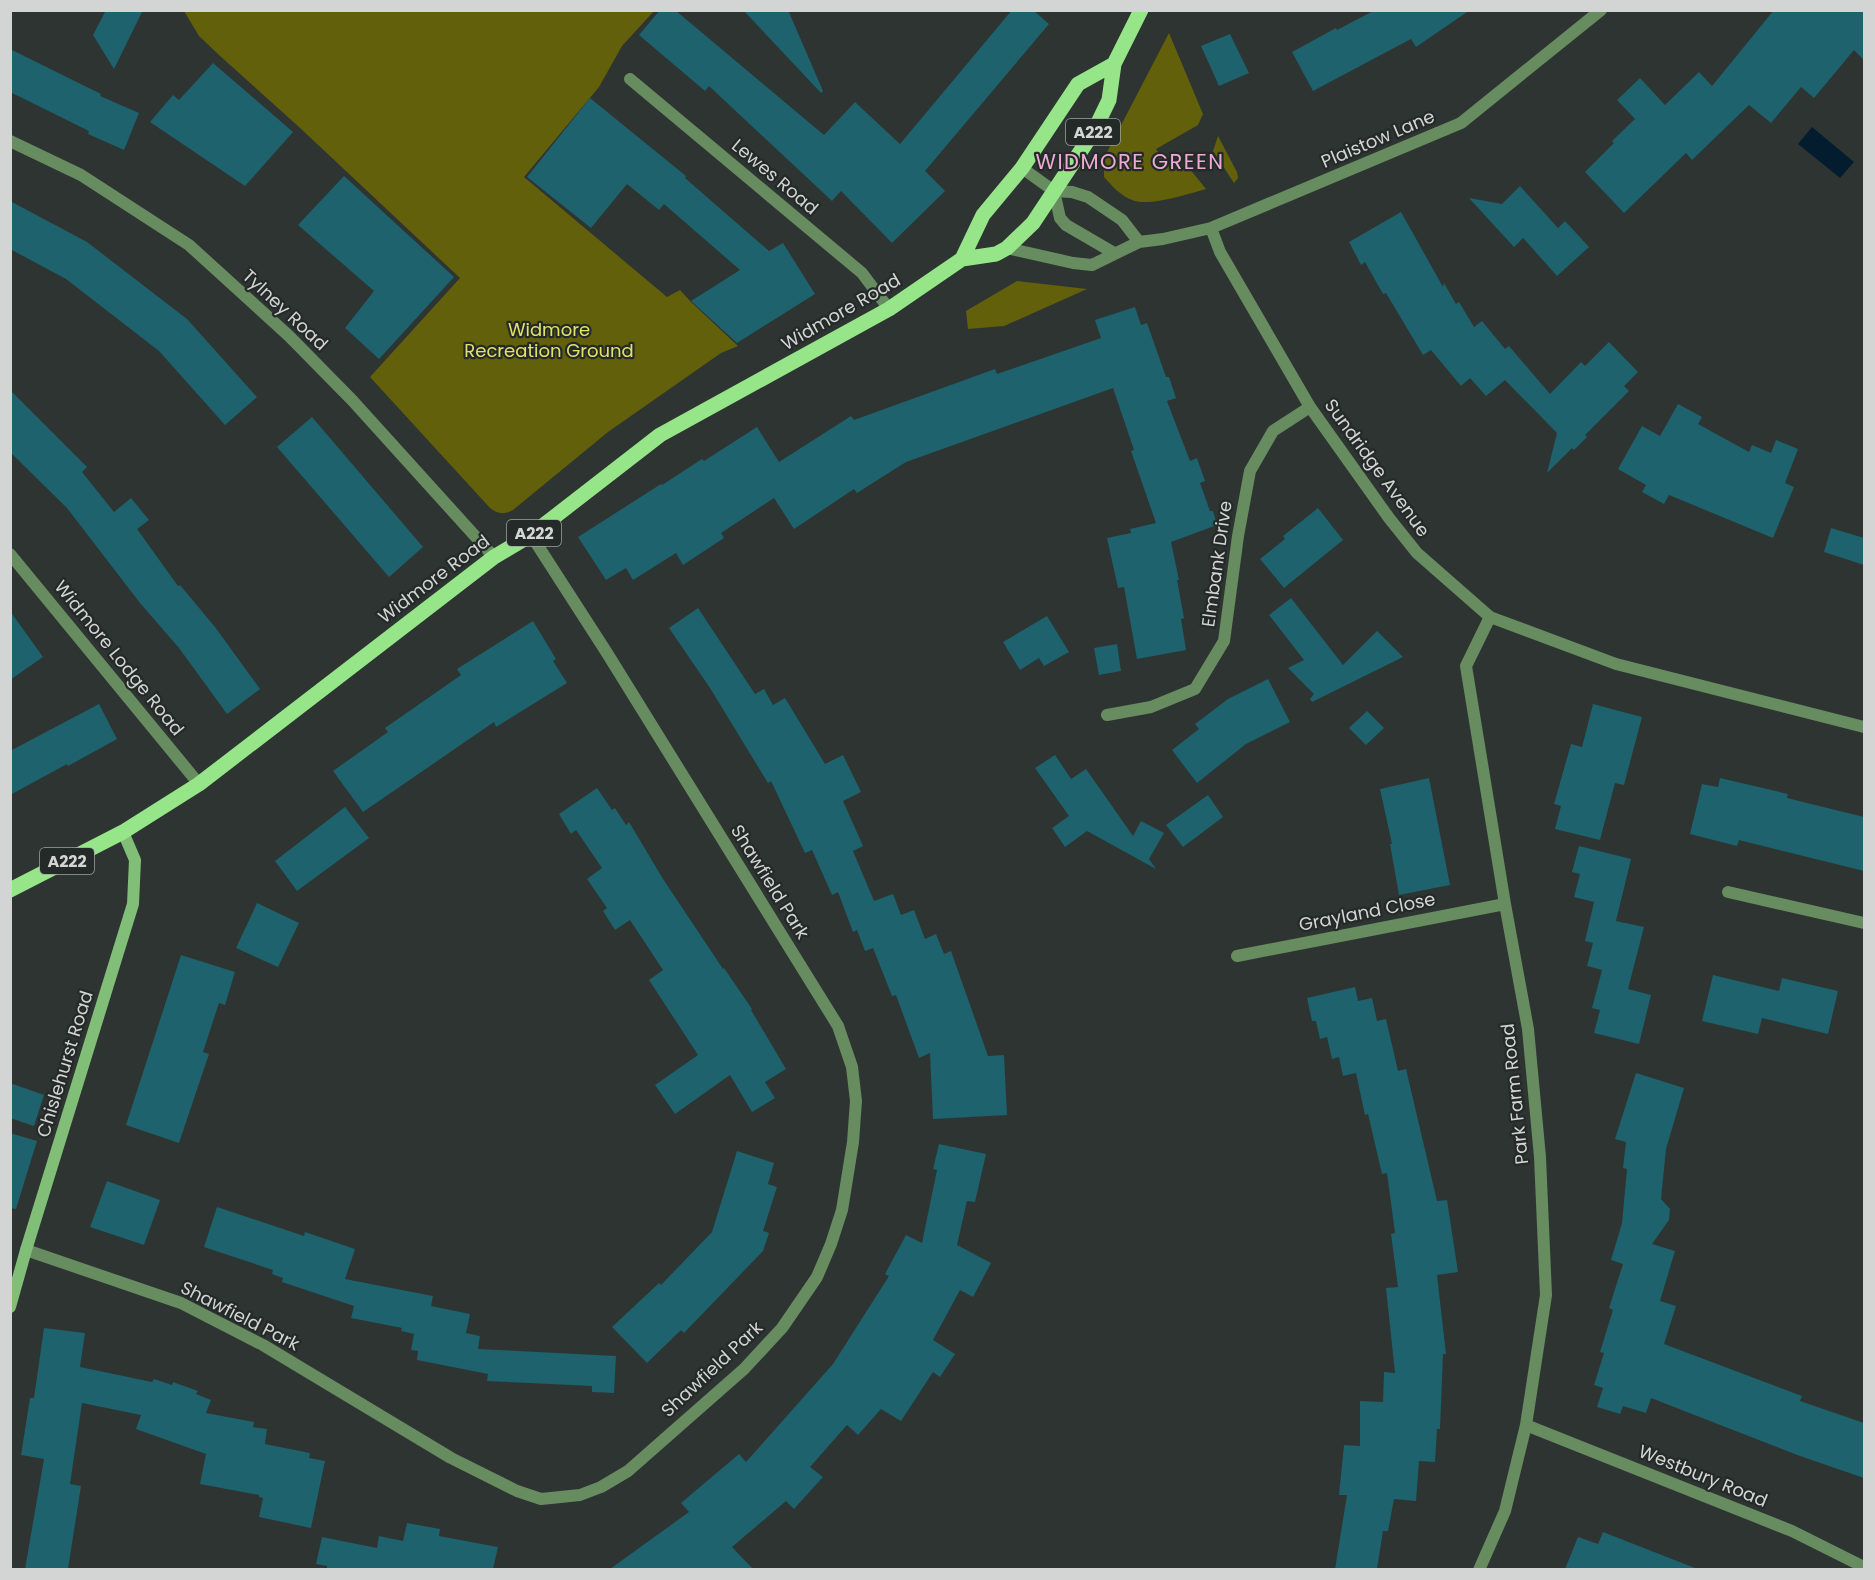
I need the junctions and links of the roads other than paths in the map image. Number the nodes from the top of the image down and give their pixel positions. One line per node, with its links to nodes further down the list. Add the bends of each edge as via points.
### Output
1 (1142, 10): 3 (main road, Widmore Road / A222)
2 (1601, 10): 8 (street, Plaistow Lane, via 1461,123)
3 (1114, 64): 6 (main road, A222, via 1078,84); 7 (main road, Widmore Road / A222, via 1109,100 1094,132)
4 (630, 79): 13 (street, Lewes Road, via 862,273)
5 (10, 141): 17 (street, Tylney Road, via 81,175 189,244 352,400)
6 (1022, 168): 7 (street); 12 (main road, A222, via 983,215)
7 (1054, 191): 9 (street, via 1088,197 1122,220); 10 (main road, Widmore Road / A222, via 1033,223); 11 (street, via 1060,218 1066,225)
8 (1211, 228): 9 (street, Plaistow Lane); 14 (street, Sundridge Avenue, via 1220,252)
9 (1139, 242): 11 (street, Plaistow Lane)
10 (1007, 248): 11 (street, Plaistow Lane, via 1092,265); 12 (main road, Widmore Road / A222, via 996,254)
11 (1114, 253)
12 (962, 259): 13 (main road, Widmore Road / A222)
13 (889, 309): 15 (main road, Widmore Road / A222, via 660,435)
14 (1310, 406): 18 (street, Sundridge Avenue, via 1417,553); 19 (street, Elmbank Drive, via 1273,431 1250,471 1224,641 1196,689 1151,707)
15 (531, 535): 17 (main road, Widmore Road / A222); 28 (street, Shawfield Park, via 838,1026 852,1067 856,1101 853,1142 842,1210 831,1244 799,1305 744,1369 628,1471 580,1495 541,1499 451,1458 263,1345 181,1303)
16 (10, 554): 21 (street, Widmore Lodge Road)
17 (494, 557): 21 (main road, Widmore Road / A222)
18 (1490, 617): 20 (street, Sundridge Avenue, via 1616,664); 25 (street, Park Farm Road, via 1466,666)
19 (1107, 715)
20 (1864, 727)
21 (199, 784): 22 (main road, Widmore Road / A222)
22 (123, 832): 23 (main road, A222); 28 (main road, Chislehurst Road, via 135,860 133,904)
23 (10, 890)
24 (1728, 892): 26 (street)
25 (1505, 904): 27 (street, Grayland Close); 30 (street, Park Farm Road, via 1528,1029 1540,1157 1546,1295)
26 (1864, 923)
27 (1237, 956)
28 (26, 1250): 29 (main road, Chislehurst Road)
29 (10, 1307)
30 (1526, 1425): 31 (street, Westbury Road, via 1792,1531); 32 (street, Park Farm Road, via 1505,1511)
31 (1864, 1568)
32 (1479, 1569)

